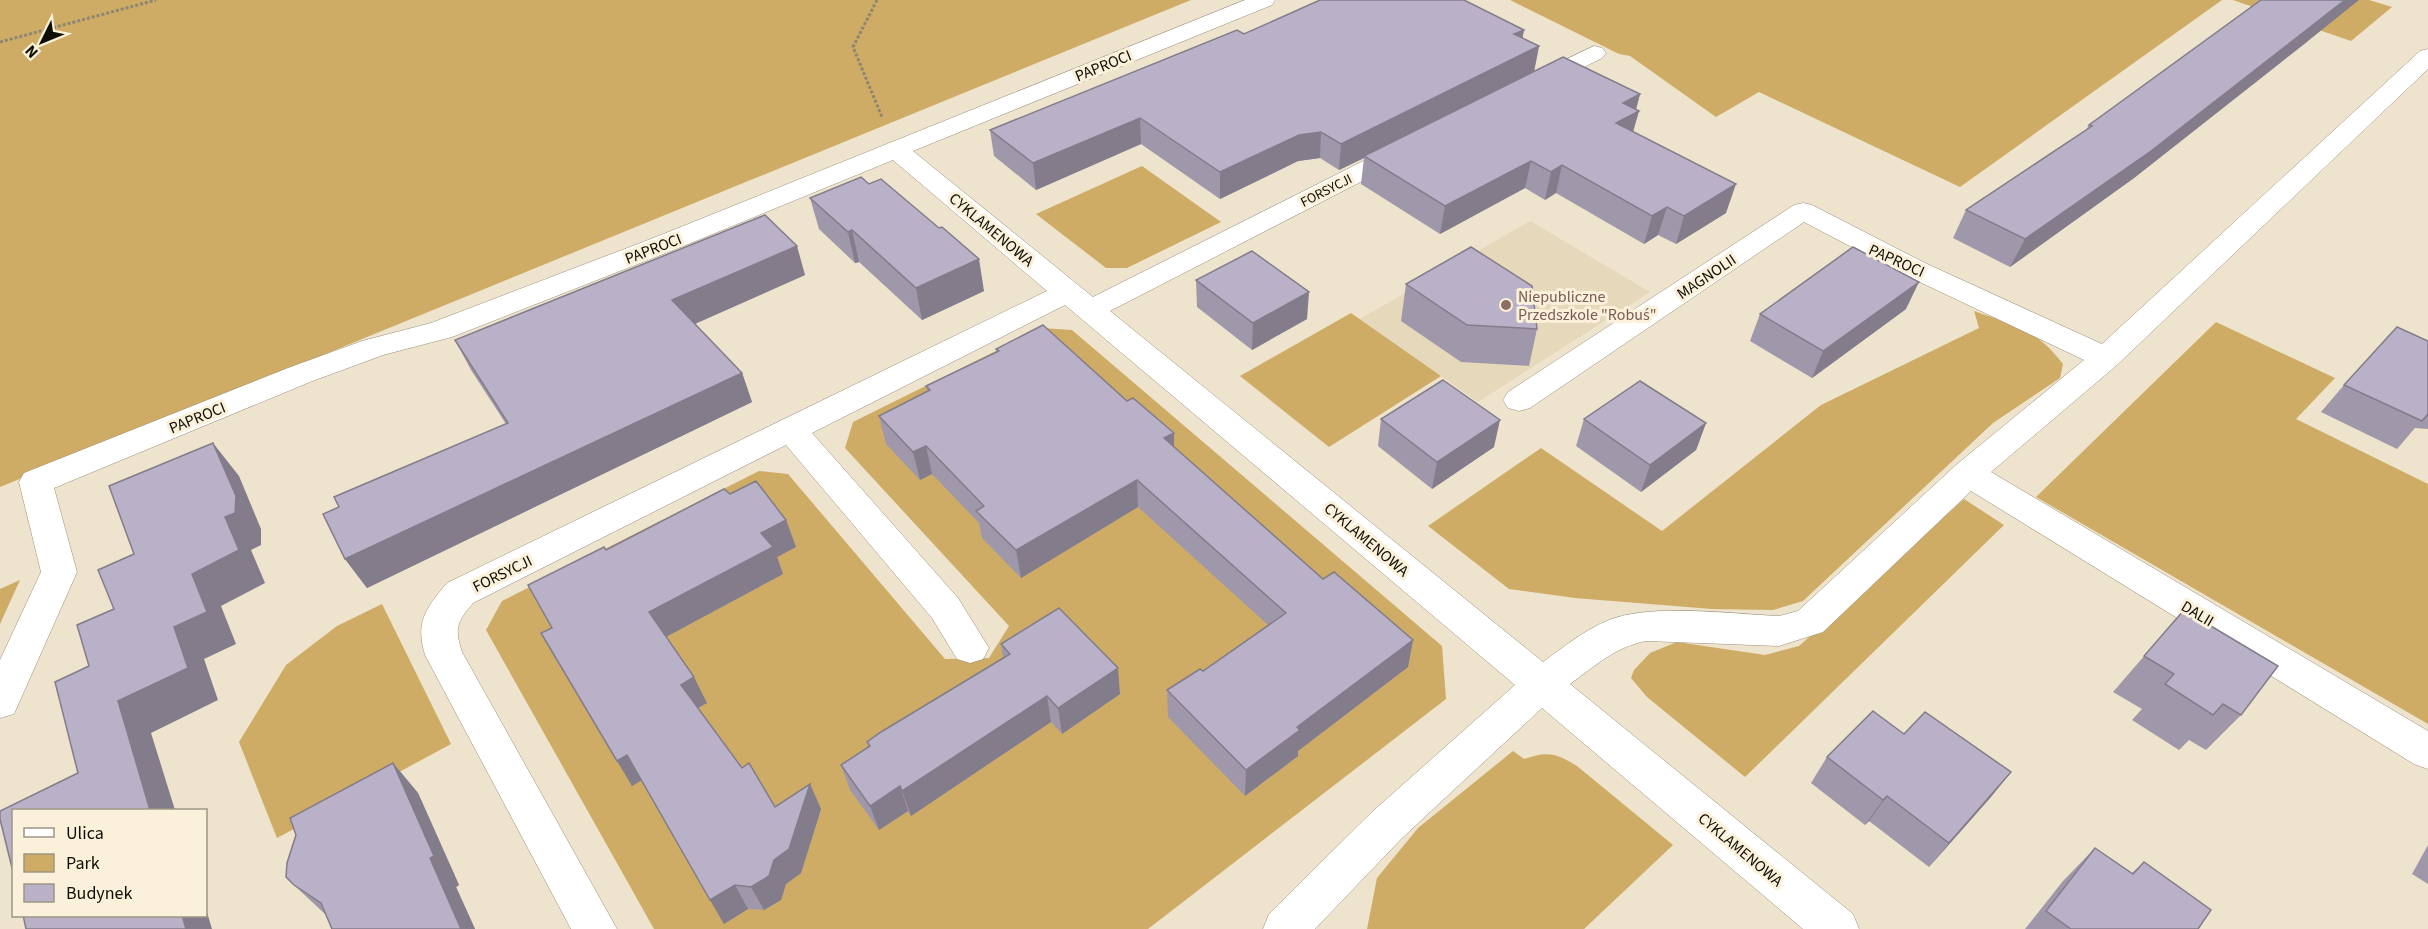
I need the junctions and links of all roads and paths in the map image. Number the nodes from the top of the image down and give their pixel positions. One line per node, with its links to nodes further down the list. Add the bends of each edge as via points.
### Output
1 (156, 0): 4 (path)
2 (877, 0): 9 (path, via 853,47)
3 (1264, 0): 9 (street, PAPROCI)
4 (0, 42)
5 (1594, 53): 7 (street)
6 (2428, 56): 12 (street)
7 (1509, 97)
8 (1424, 140): 11 (street, FORSYCJI)
9 (896, 150): 11 (street, CYKLAMENOWA); 18 (street, PAPROCI, via 441,330 373,348 299,375 36,482 59,572)
10 (1803, 212): 12 (street, PAPROCI, via 1868,248); 13 (street, MAGNOLII)
11 (1079, 301): 14 (street, FORSYCJI); 17 (street, CYKLAMENOWA)
12 (2106, 358): 15 (street)
13 (1520, 400)
14 (791, 430): 16 (street, via 945,608); 21 (street, FORSYCJI, via 460,593 443,613 437,634 444,655)
15 (1968, 474): 17 (street, via 1810,622 1779,631 1646,626 1621,632 1590,648); 19 (street, DALII)
16 (970, 648)
17 (1542, 684): 20 (street, via 1387,825); 22 (street, CYKLAMENOWA)
18 (0, 702)
19 (2428, 752)
20 (1291, 927)
21 (595, 929)
22 (1837, 929)

